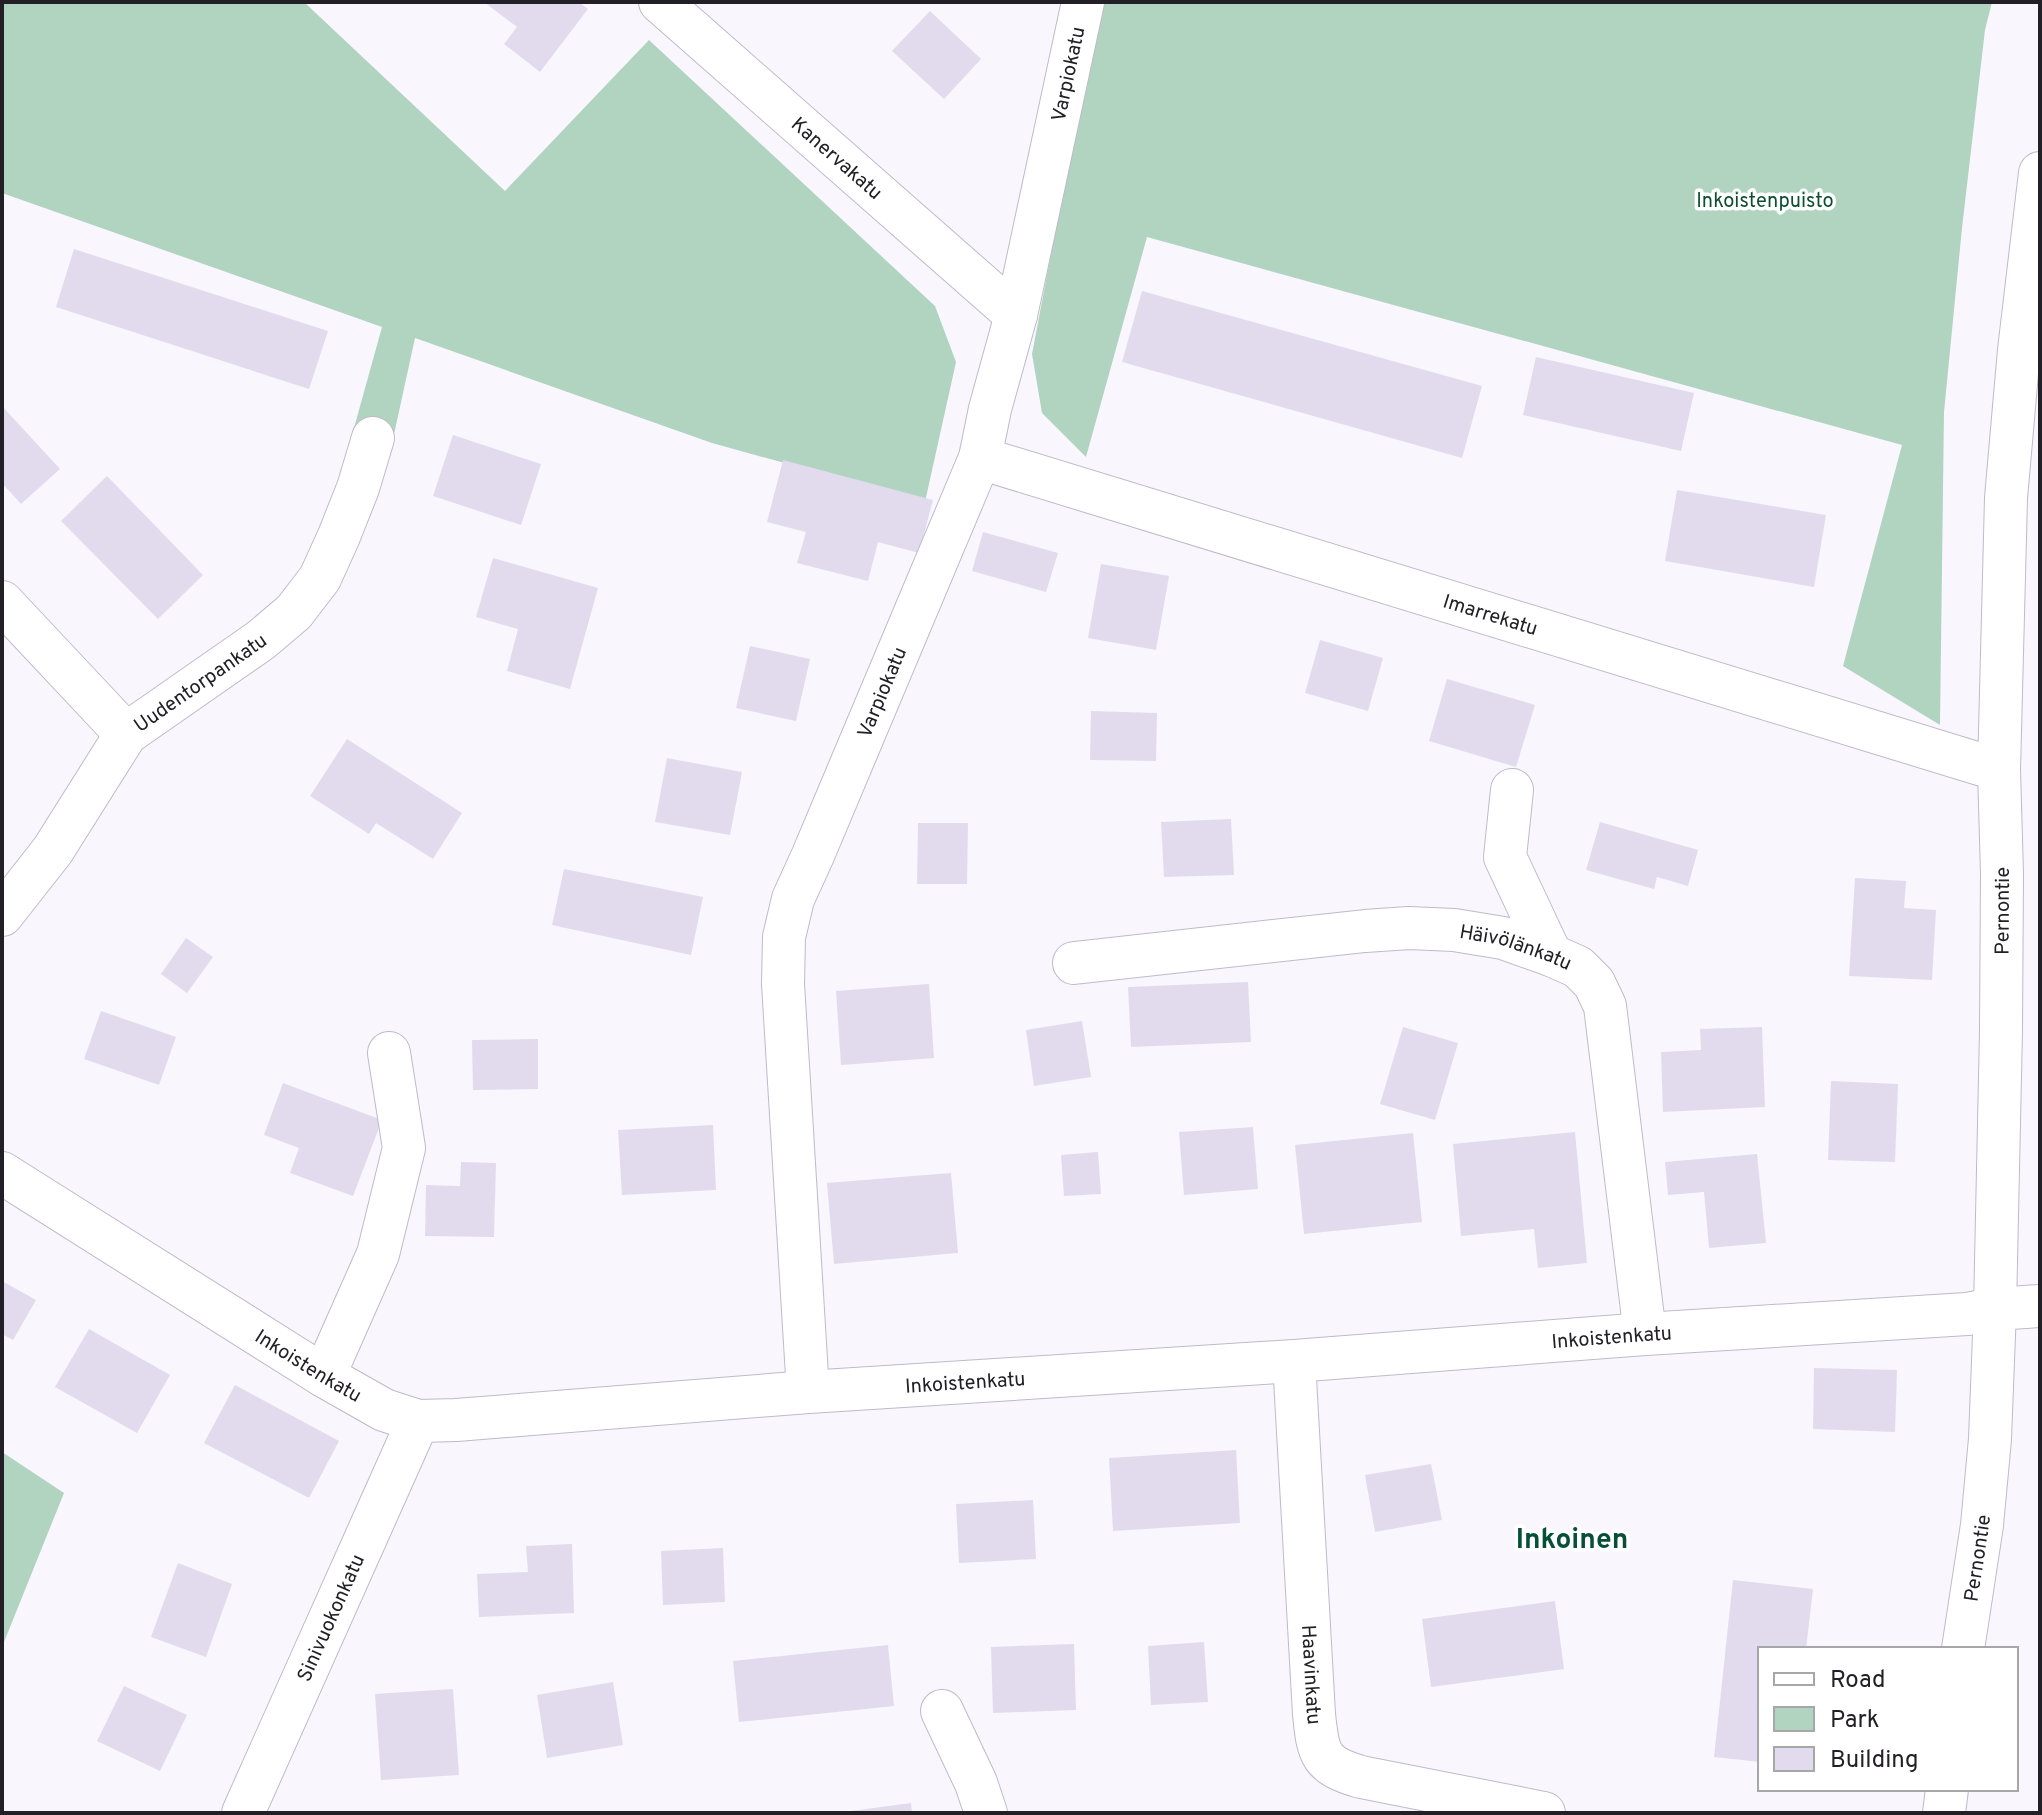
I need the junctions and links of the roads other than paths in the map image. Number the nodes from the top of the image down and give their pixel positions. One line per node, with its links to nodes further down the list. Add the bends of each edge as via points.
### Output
1 (660, 2): 4 (street, Kanervakatu)
2 (1083, 2): 4 (street, Varpiokatu)
3 (2040, 173): 9 (street, Pernontie, via 2006,498)
4 (1016, 315): 6 (street, Varpiokatu)
5 (373, 438): 8 (street, Uudentorpankatu, via 320,578 294,612)
6 (980, 458): 9 (street, Imarrekatu); 21 (street, Varpiokatu, via 793,899 784,937)
7 (2, 602): 8 (street)
8 (126, 734): 11 (street, Uudentorpankatu, via 53,850)
9 (1999, 770): 17 (street, Pernontie)
10 (1512, 790): 12 (street, via 1505,857)
11 (2, 915)
12 (1551, 955): 13 (street, Häivölänkatu, via 1503,938 1409,928); 18 (street, Häivölänkatu, via 1578,967 1594,983 1605,1006)
13 (1074, 963)
14 (389, 1053): 20 (street, via 404,1148 378,1254)
15 (2, 1173): 20 (street, Inkoistenkatu)
16 (2040, 1306): 17 (street, Inkoistenkatu)
17 (1995, 1309): 18 (street, Inkoistenkatu); 23 (street, Pernontie, via 1982,1525)
18 (1645, 1334): 19 (street, Inkoistenkatu)
19 (1294, 1361): 21 (street, Inkoistenkatu); 28 (street, Haavinkatu, via 1314,1714 1321,1756 1339,1771 1361,1777)
20 (324, 1376): 22 (street, Inkoistenkatu, via 384,1410)
21 (808, 1392): 22 (street, Inkoistenkatu)
22 (418, 1421): 26 (street, Sinivuokonkatu)
23 (1963, 1647)
24 (942, 1711): 27 (street)
25 (1947, 1791): 29 (street)
26 (243, 1813)
27 (986, 1813)
28 (1544, 1813)
29 (1944, 1813)

